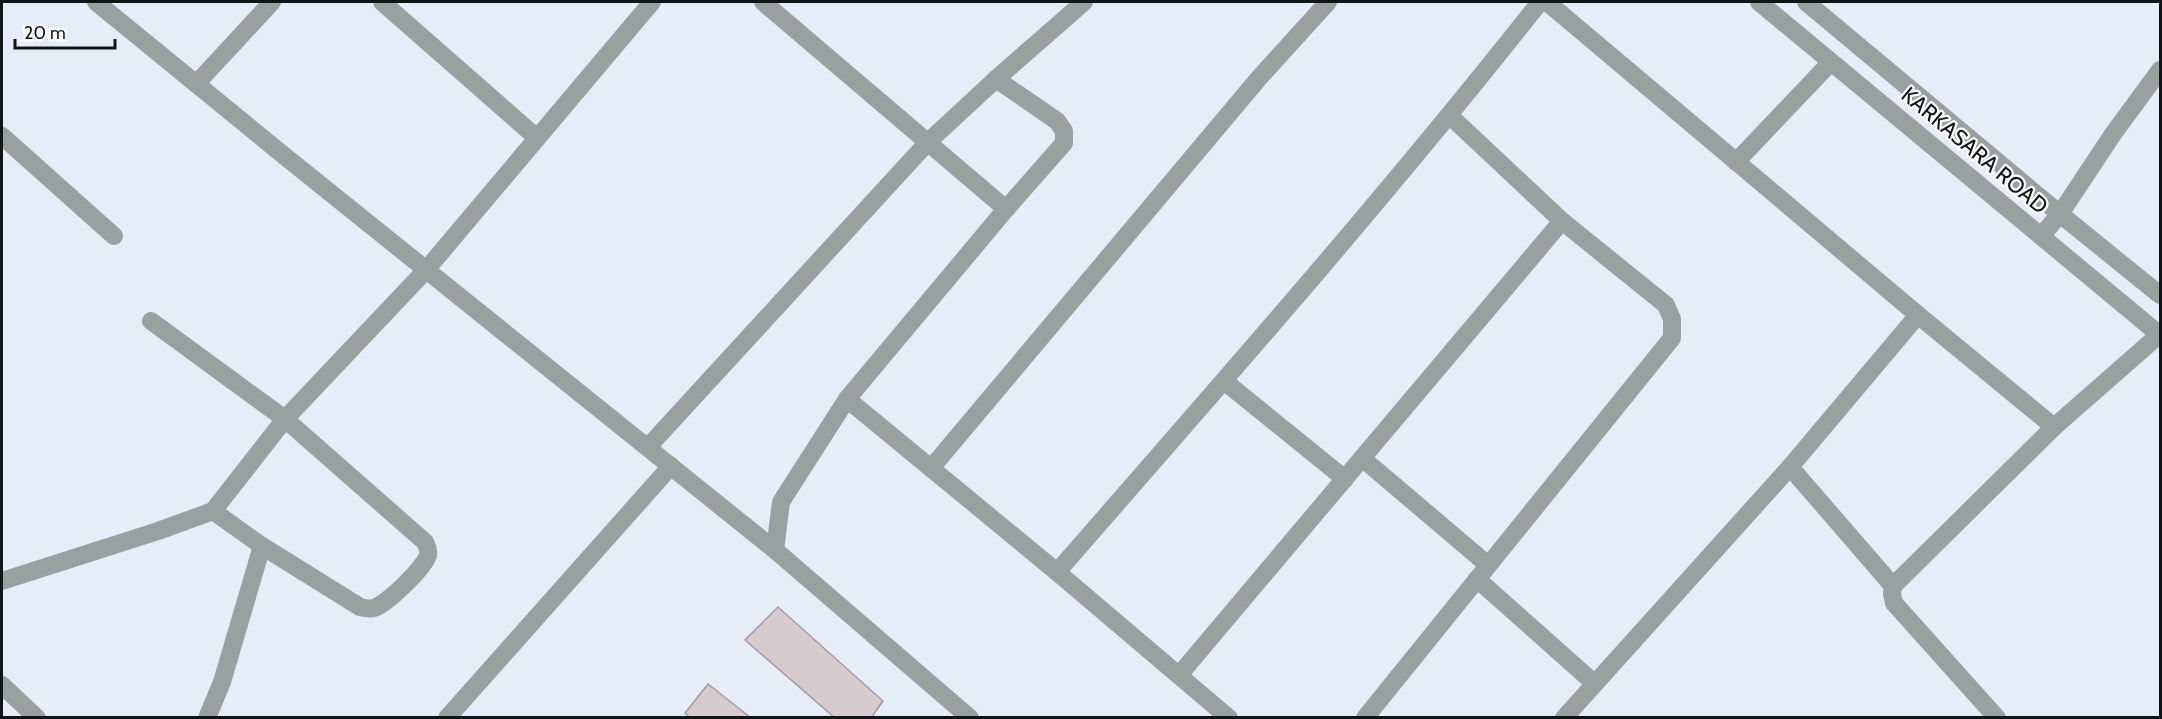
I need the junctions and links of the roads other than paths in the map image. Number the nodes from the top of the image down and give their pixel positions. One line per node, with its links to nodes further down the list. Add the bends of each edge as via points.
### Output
1 (96, 2): 15 (street)
2 (272, 2): 15 (street)
3 (382, 2): 18 (street)
4 (652, 2): 18 (street)
5 (763, 2): 19 (street)
6 (1084, 2): 14 (street)
7 (1328, 2): 38 (street, via 1259,78)
8 (1540, 2): 16 (street)
9 (1546, 2): 20 (street)
10 (1759, 2): 12 (street, KARKASARA ROAD)
11 (1806, 2): 22 (street, KARKASARA ROAD)
12 (1831, 62): 20 (street); 25 (street, KARKASARA ROAD)
13 (2160, 70): 22 (street)
14 (996, 79): 19 (street); 21 (street, via 1064,131 1064,143)
15 (196, 84): 26 (street)
16 (1450, 116): 23 (street); 31 (street)
17 (2, 136): 24 (street)
18 (537, 138): 26 (street)
19 (928, 142): 21 (street); 35 (street)
20 (1736, 162): 28 (street)
21 (1006, 209): 32 (street)
22 (2060, 214): 25 (street); 27 (street, KARKASARA ROAD)
23 (1562, 221): 36 (street); 44 (street, via 1666,305 1672,319 1672,338)
24 (114, 236)
25 (2041, 236): 30 (street, KARKASARA ROAD)
26 (426, 270): 33 (street); 35 (street)
27 (2160, 295)
28 (1918, 315): 34 (street); 39 (street)
29 (151, 321): 33 (street)
30 (2160, 335): 34 (street)
31 (1224, 381): 40 (street); 45 (street)
32 (847, 399): 38 (street); 43 (street, via 781,502)
33 (285, 419): 41 (street); 42 (street, via 425,542 428,556 417,572 373,609 360,607)
34 (2054, 427): 48 (street)
35 (648, 447): 37 (street)
36 (1362, 458): 40 (street); 44 (street)
37 (671, 466): 43 (street); 54 (street)
38 (932, 467): 45 (street)
39 (1790, 467): 48 (street); 50 (street)
40 (1345, 478): 49 (street)
41 (213, 511): 42 (street); 47 (street)
42 (262, 546): 53 (street, via 222,682)
43 (775, 550): 55 (street)
44 (1488, 565): 46 (street)
45 (1057, 572): 49 (street)
46 (1477, 579): 50 (street); 57 (street)
47 (2, 581)
48 (1893, 586): 59 (street, via 1894,603)
49 (1180, 674): 56 (street)
50 (1594, 683): 58 (street)
51 (2, 686): 52 (street)
52 (37, 717)
53 (207, 717)
54 (447, 717)
55 (970, 717)
56 (1229, 717)
57 (1365, 717)
58 (1564, 717)
59 (1996, 717)

